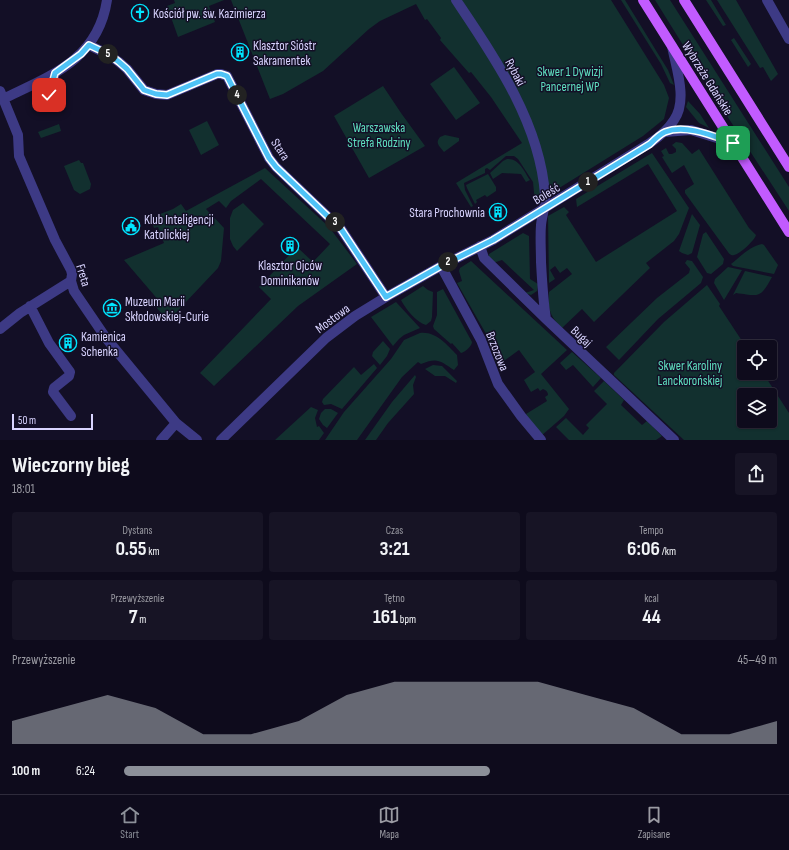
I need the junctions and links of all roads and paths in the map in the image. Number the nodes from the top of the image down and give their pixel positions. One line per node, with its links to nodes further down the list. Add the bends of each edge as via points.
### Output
1 (107, 0): 7 (street, via 100,26)
2 (456, 0): 15 (street, Rybaki, via 505,76 533,137 540,158 545,196)
3 (643, 0): 8 (main road, Wybrzeże Gdańskie)
4 (684, 0): 14 (main road, Wybrzeże Gdańskie)
5 (767, 0): 6 (street)
6 (789, 39)
7 (89, 45): 9 (street); 20 (street, Stara, via 110,55 141,87 151,93 167,95 217,74 227,76 269,158 341,229)
8 (672, 46): 12 (street, Boleść, via 682,96 675,120); 13 (main road, Wybrzeże Gdańskie)
9 (55, 73): 10 (street); 11 (street)
10 (2, 95): 19 (street, Freta, via 18,135 18,154 55,240 71,270)
11 (49, 95)
12 (664, 132): 13 (street, via 691,130); 15 (street, Boleść, via 650,144)
13 (733, 143): 16 (main road, Wybrzeże Gdańskie)
14 (789, 167)
15 (544, 210): 17 (street, Boleść); 22 (street, Rybaki, via 541,241 542,292)
16 (789, 232)
17 (480, 246): 18 (street, Mostowa); 22 (street, Bugaj, via 484,258)
18 (441, 266): 20 (street, Mostowa); 29 (street, Brzozowa, via 481,340 498,384)
19 (71, 281): 21 (street); 25 (street, Freta, via 74,291 106,338)
20 (386, 297): 28 (street, Mostowa, via 326,338)
21 (30, 306): 23 (street); 24 (street, via 49,343 70,372 53,392)
22 (546, 319): 30 (street, Bugaj)
23 (0, 329)
24 (71, 416)
25 (176, 423): 26 (street); 27 (street, Freta)
26 (161, 440)
27 (197, 440)
28 (221, 440)
29 (541, 440)
30 (674, 440)

